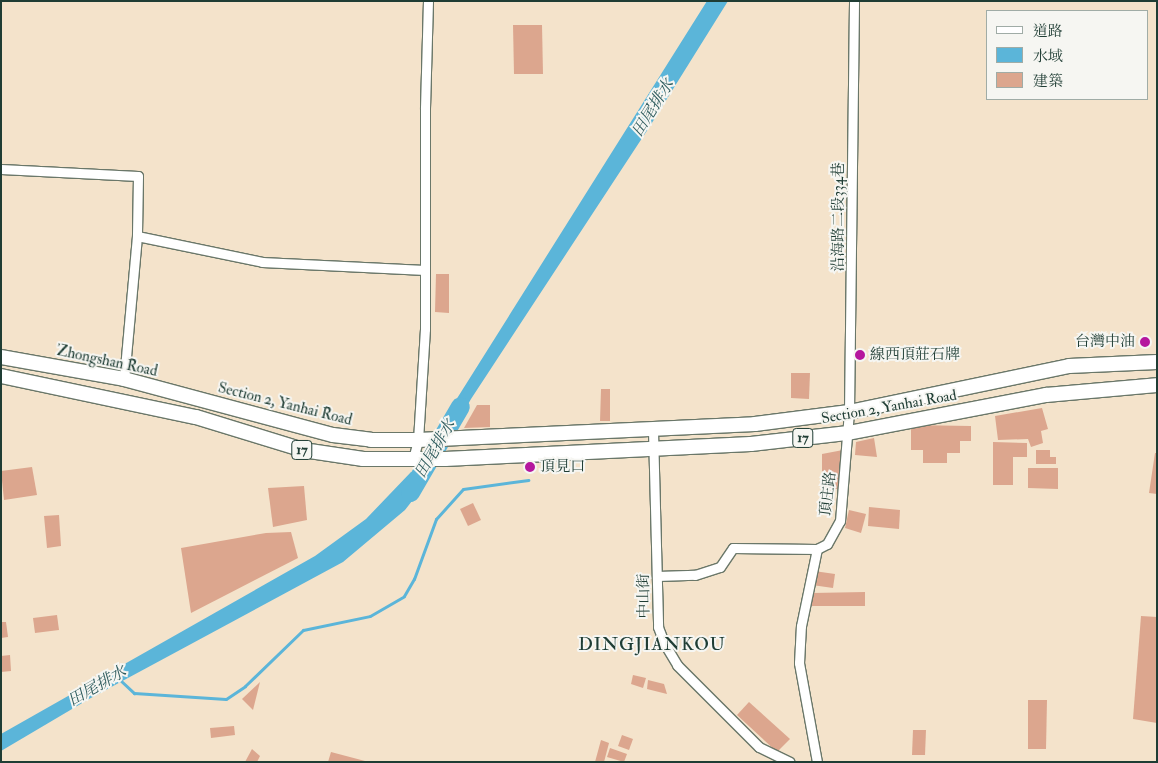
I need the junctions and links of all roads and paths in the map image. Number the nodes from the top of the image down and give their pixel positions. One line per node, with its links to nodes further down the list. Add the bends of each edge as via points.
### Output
1 (428, 1): 5 (street)
2 (854, 1): 12 (street, 沿海路二段334巷)
3 (1, 169): 4 (street, via 138,176)
4 (137, 236): 5 (street, via 262,262); 9 (street)
5 (425, 270): 15 (street)
6 (1, 357): 9 (main road, Zhongshan Road / 17)
7 (1157, 362): 12 (main road, Section 2, Yanhai Road / 17, via 1069,366)
8 (1, 376): 17 (main road, 17, via 196,417 303,450 363,459)
9 (124, 379): 11 (main road, Zhongshan Road / 17)
10 (1153, 386): 14 (main road, Section 2, Yanhai Road / 17, via 1046,395)
11 (206, 400): 15 (main road, Section 2, Yanhai Road / 17, via 333,435 371,440)
12 (849, 412): 13 (main road, Section 2, Yanhai Road / 17, via 755,424); 14 (street, 沿海路二段334巷)
13 (653, 431): 15 (main road, Section 2, Yanhai Road / 17); 16 (street, 中山街)
14 (848, 433): 16 (main road, Section 2, Yanhai Road / 17, via 752,444); 18 (street, 頂庄路, via 840,521 827,544)
15 (418, 440): 17 (street)
16 (654, 450): 17 (main road, Section 2, Yanhai Road / 17); 19 (street, 中山街)
17 (413, 459)
18 (817, 548): 19 (street, via 733,548 720,568 695,575); 21 (street, via 801,626 799,663)
19 (657, 576): 20 (street, 中山街, via 658,627 677,665 759,747)
20 (790, 762)
21 (817, 762)

